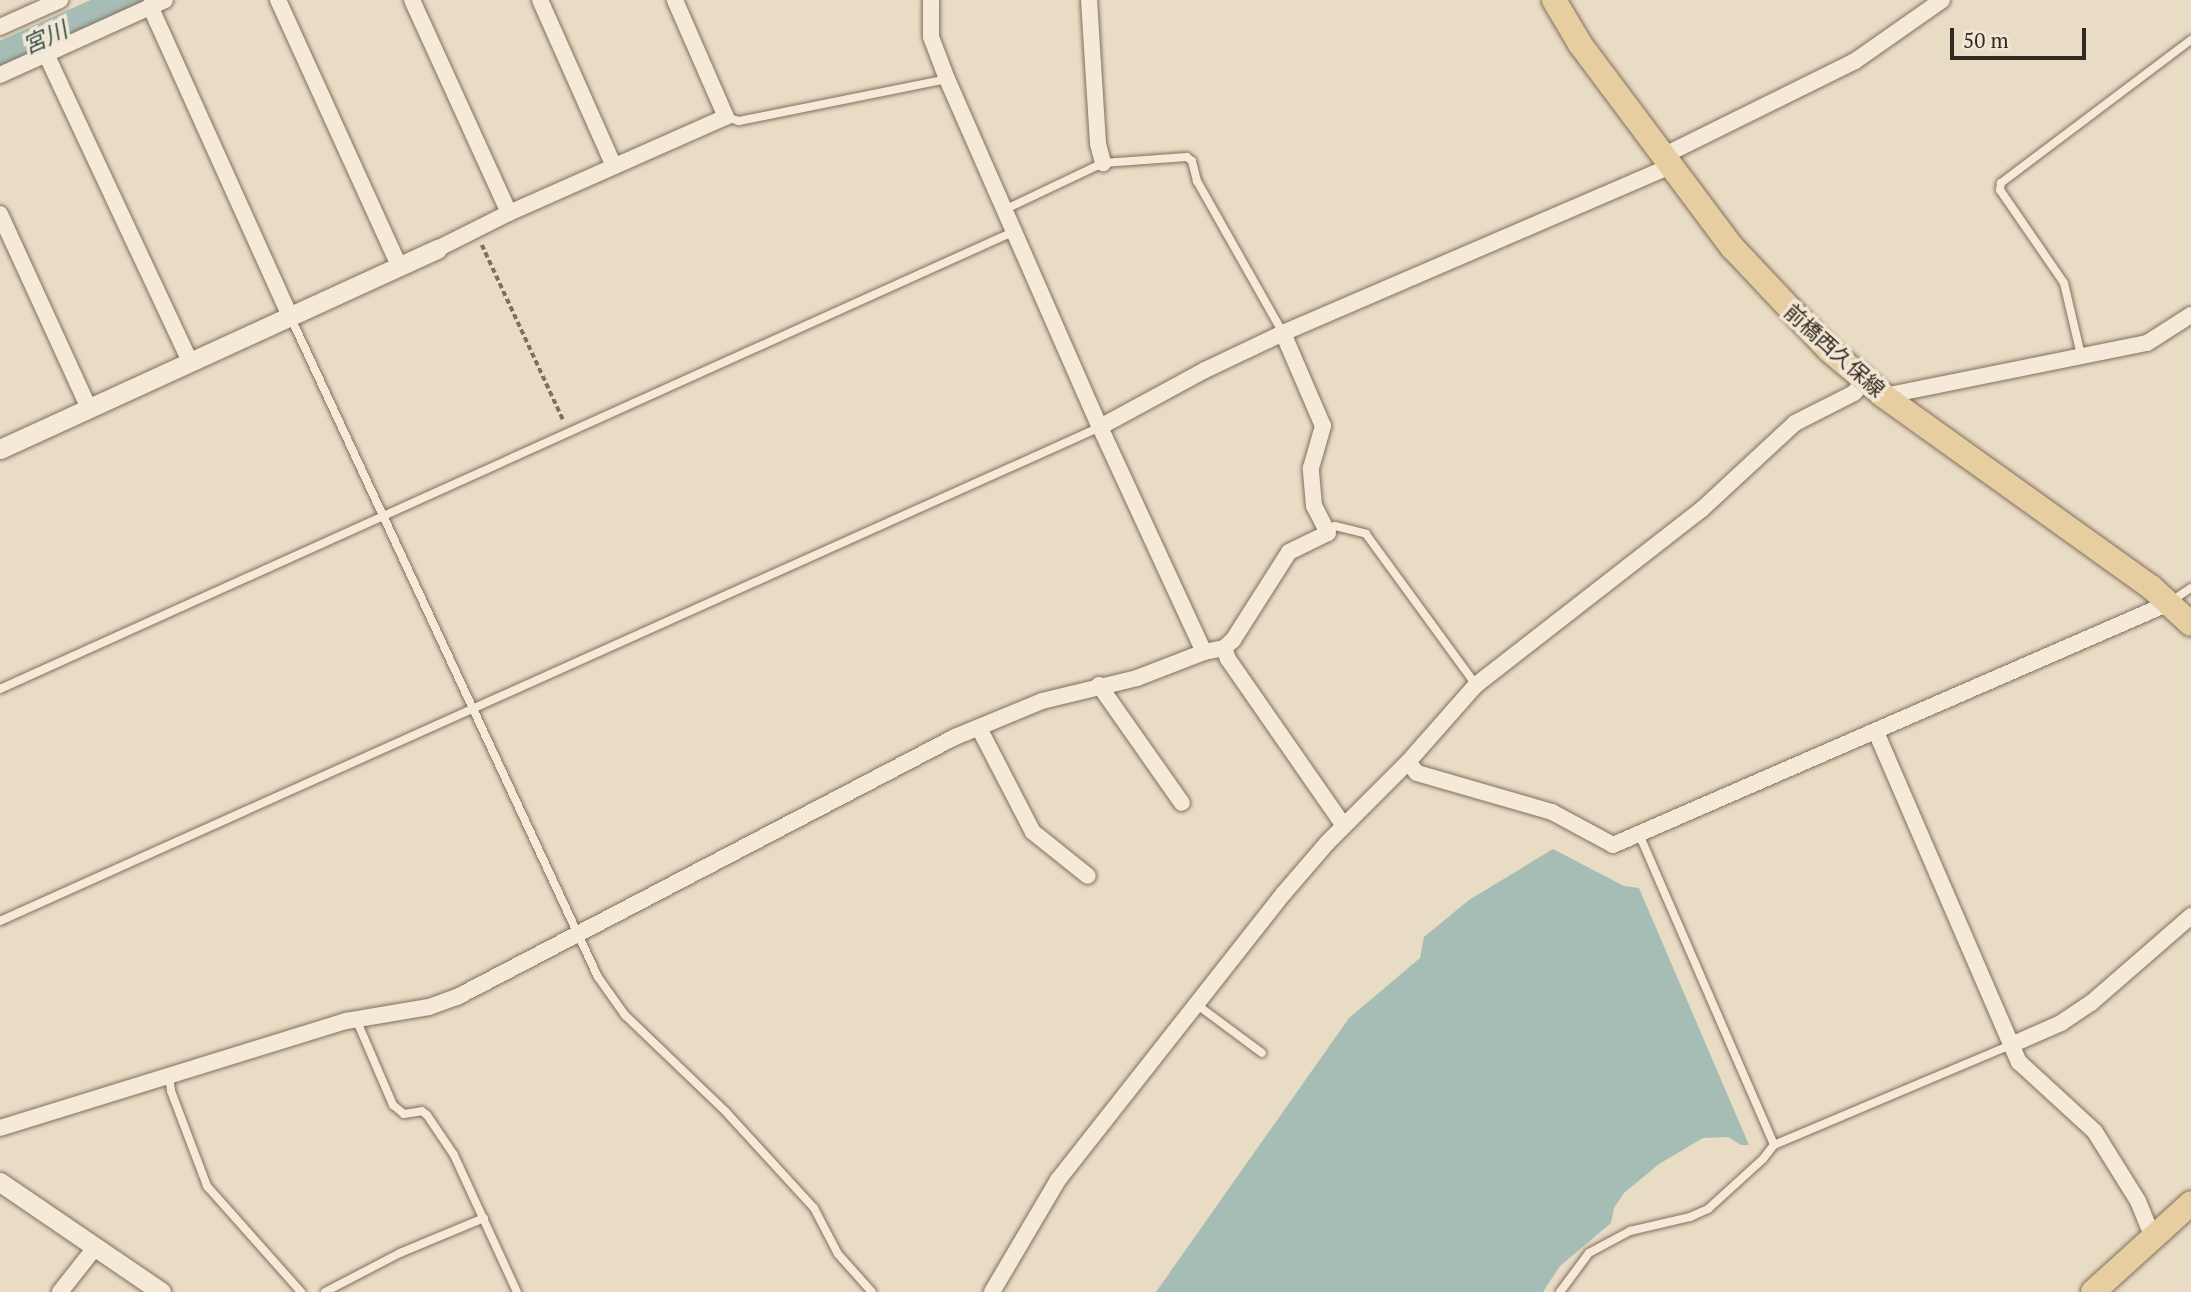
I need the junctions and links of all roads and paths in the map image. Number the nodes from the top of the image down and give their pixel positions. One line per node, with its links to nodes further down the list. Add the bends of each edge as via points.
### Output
1 (60, 0): 11 (street)
2 (278, 0): 27 (street)
3 (412, 0): 22 (street)
4 (540, 0): 20 (street)
5 (675, 0): 17 (street)
6 (931, 0): 16 (street, via 931,37)
7 (1089, 0): 19 (street)
8 (1554, 0): 18 (main road, 前橋西久保線, via 1580,44)
9 (1942, 0): 18 (street, via 1855,61)
10 (157, 3): 14 (street); 29 (street)
11 (26, 7): 12 (street)
12 (0, 27)
13 (2191, 40): 31 (lane, via 2001,183 2000,190 2064,283)
14 (46, 54): 15 (street); 32 (street)
15 (0, 75)
16 (947, 79): 17 (lane, via 739,121); 21 (street)
17 (726, 117): 20 (street)
18 (1669, 160): 30 (street); 33 (main road, 前橋西久保線, via 1732,247 1829,351)
19 (1103, 163): 21 (lane); 30 (lane, via 1187,157 1192,161 1197,181)
20 (614, 166): 22 (street)
21 (1006, 209): 25 (street)
22 (509, 213): 24 (street)
23 (0, 214): 35 (street)
24 (475, 230): 26 (street); 37 (path)
25 (1015, 231): 36 (street); 37 (lane)
26 (437, 249): 27 (street)
27 (399, 266): 29 (street)
28 (2191, 315): 31 (street, via 2147,343)
29 (290, 316): 32 (street); 39 (lane)
30 (1283, 333): 36 (street); 40 (street, via 1323,426 1311,468 1314,506)
31 (2081, 355): 34 (street)
32 (190, 362): 35 (street)
33 (1864, 381): 34 (main road, 前橋西久保線); 47 (street, via 1854,393 1794,423 1701,510)
34 (1884, 396): 42 (main road, 前橋西久保線)
35 (89, 408): 38 (street)
36 (1100, 427): 45 (street); 49 (lane)
37 (569, 433): 39 (lane)
38 (0, 449)
39 (384, 518): 48 (lane); 49 (lane)
40 (1328, 533): 44 (street, via 1289,552); 47 (lane, via 1335,526 1366,534)
41 (2191, 588): 42 (lane)
42 (2169, 603): 43 (main road, 前橋西久保線); 51 (street)
43 (2191, 624)
44 (1224, 649): 45 (street); 54 (street)
45 (1204, 652): 46 (street, via 1138,678)
46 (1099, 685): 50 (street, via 1042,701); 53 (street)
47 (1476, 685): 52 (street)
48 (0, 689)
49 (475, 709): 58 (lane); 59 (lane)
50 (979, 728): 56 (street, via 1033,832); 59 (street)
51 (1876, 732): 55 (street); 62 (street)
52 (1408, 762): 54 (street); 55 (street, via 1417,773 1552,811 1613,845)
53 (1182, 803)
54 (1344, 826): 60 (street)
55 (1639, 834): 66 (lane)
56 (1088, 876)
57 (2191, 916): 62 (street, via 2083,1009)
58 (0, 921)
59 (576, 934): 61 (street, via 457,997); 77 (lane, via 597,977 625,1015 726,1112 814,1208 838,1254)
60 (1196, 1004): 63 (lane); 78 (street, via 1058,1180)
61 (356, 1019): 64 (street); 69 (lane, via 393,1105 404,1114 422,1111 427,1115 462,1167)
62 (2011, 1045): 66 (lane); 70 (street, via 2019,1062 2095,1132 2138,1201)
63 (1262, 1053)
64 (169, 1076): 65 (street); 74 (lane, via 207,1186)
65 (0, 1128)
66 (1773, 1145): 79 (lane, via 1708,1209 1630,1231 1589,1253)
67 (0, 1182): 71 (street)
68 (2191, 1203): 70 (main road)
69 (484, 1218): 75 (lane, via 379,1263); 76 (lane)
70 (2153, 1238): 80 (main road)
71 (94, 1249): 72 (street); 73 (street)
72 (60, 1292)
73 (161, 1292)
74 (301, 1292)
75 (325, 1292)
76 (517, 1292)
77 (872, 1292)
78 (992, 1292)
79 (1560, 1292)
80 (2093, 1292)

